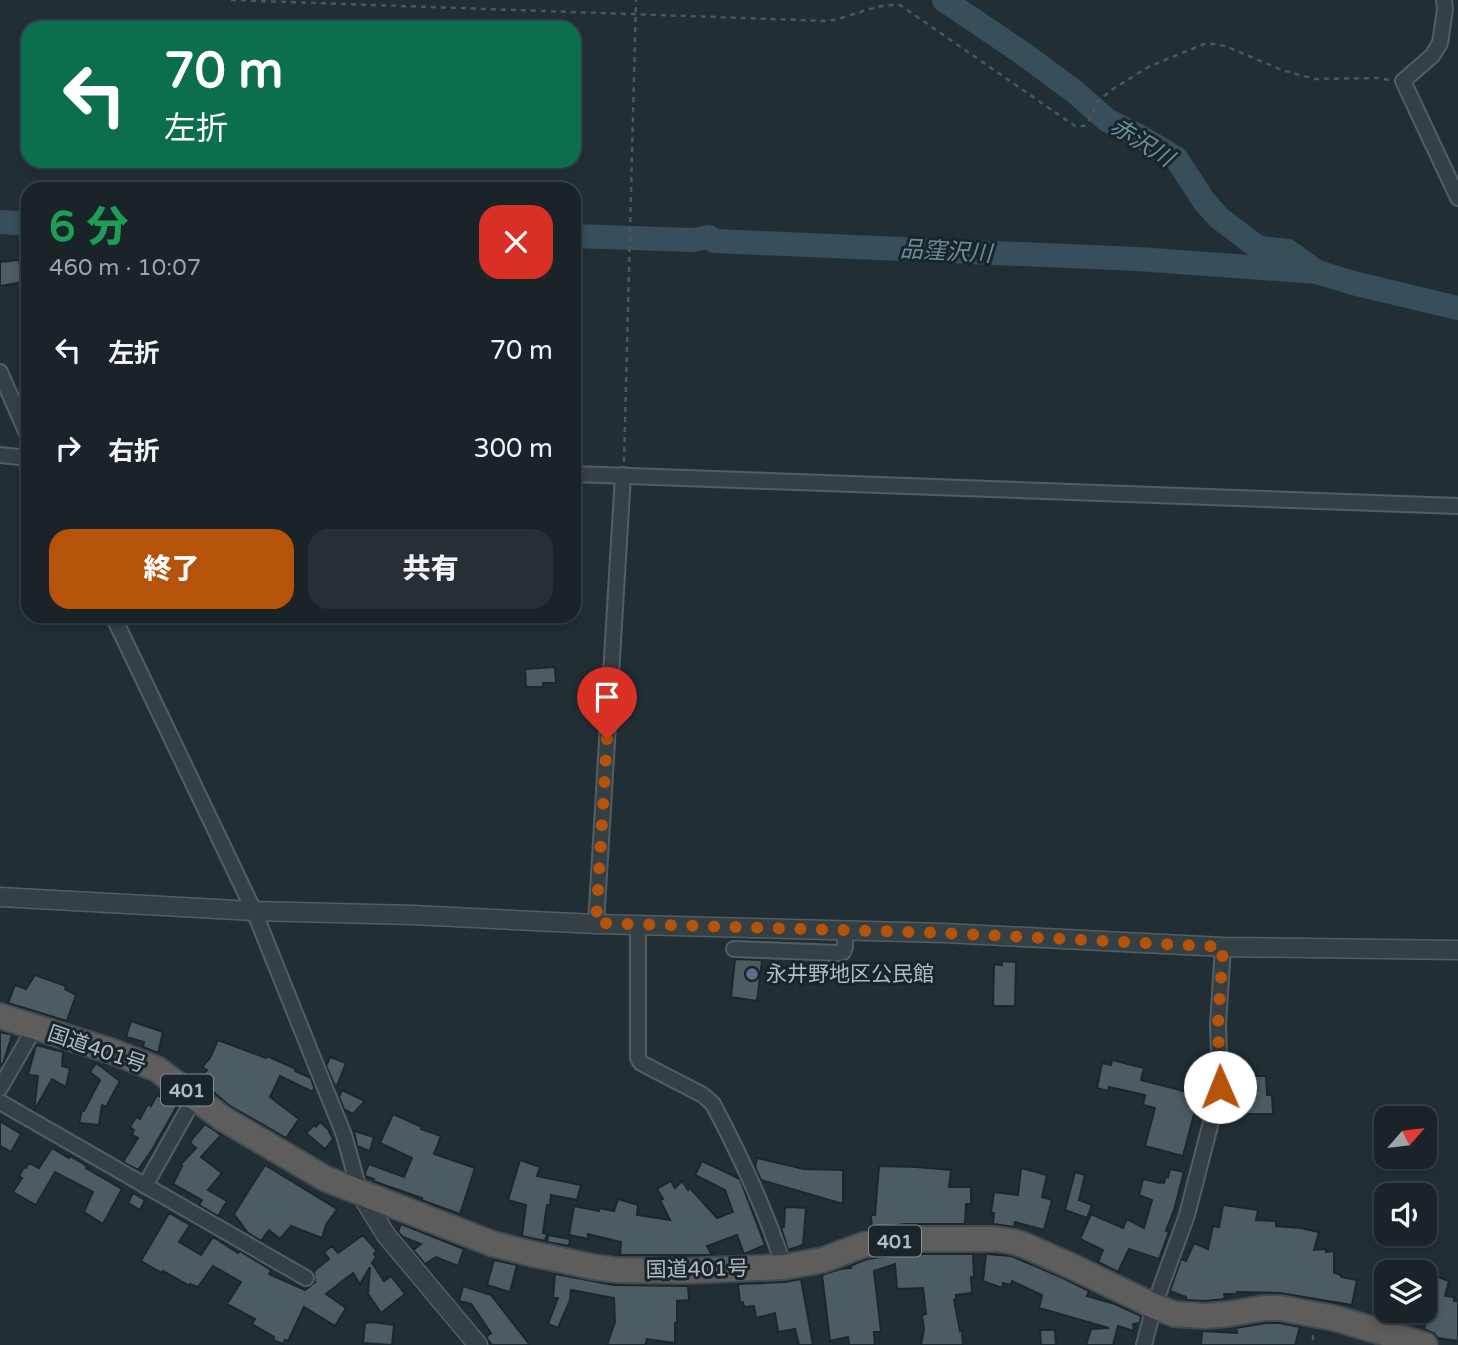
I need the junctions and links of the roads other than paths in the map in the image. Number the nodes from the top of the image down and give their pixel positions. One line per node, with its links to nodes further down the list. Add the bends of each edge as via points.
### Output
1 (1444, 0): 2 (street, via 1440,43 1403,81)
2 (1458, 198)
3 (0, 372): 4 (street)
4 (21, 420)
5 (0, 456): 6 (street)
6 (21, 458)
7 (581, 474): 8 (street)
8 (624, 475): 9 (street); 13 (street)
9 (1458, 506)
10 (116, 623): 12 (street)
11 (0, 897): 12 (street)
12 (254, 911): 13 (street); 25 (street, via 344,1135)
13 (596, 923): 14 (street)
14 (638, 925): 15 (street); 26 (street, via 638,1058 713,1104 771,1225)
15 (845, 931): 16 (street); 17 (street, via 845,947 837,953)
16 (1223, 947): 18 (street); 28 (street, via 1220,1087 1187,1214)
17 (734, 949)
18 (1458, 950)
19 (0, 1016): 20 (highway, 国道401号 / 401)
20 (35, 1027): 21 (street); 22 (highway, 国道401号 / 401, via 157,1069)
21 (0, 1088)
22 (195, 1097): 24 (street); 25 (highway, 国道401号 / 401, via 314,1172)
23 (0, 1102): 24 (street)
24 (145, 1185): 27 (street)
25 (360, 1193): 26 (highway, 国道401号 / 401, via 493,1244 594,1267 664,1272); 29 (street, via 386,1235)
26 (784, 1266): 28 (highway, 国道401号 / 401, via 905,1239 1015,1241)
27 (306, 1278)
28 (1154, 1306): 30 (street); 31 (highway, 国道401号 / 401, via 1174,1314 1205,1316 1280,1308 1334,1318)
29 (478, 1345)
30 (1144, 1345)
31 (1425, 1345)

